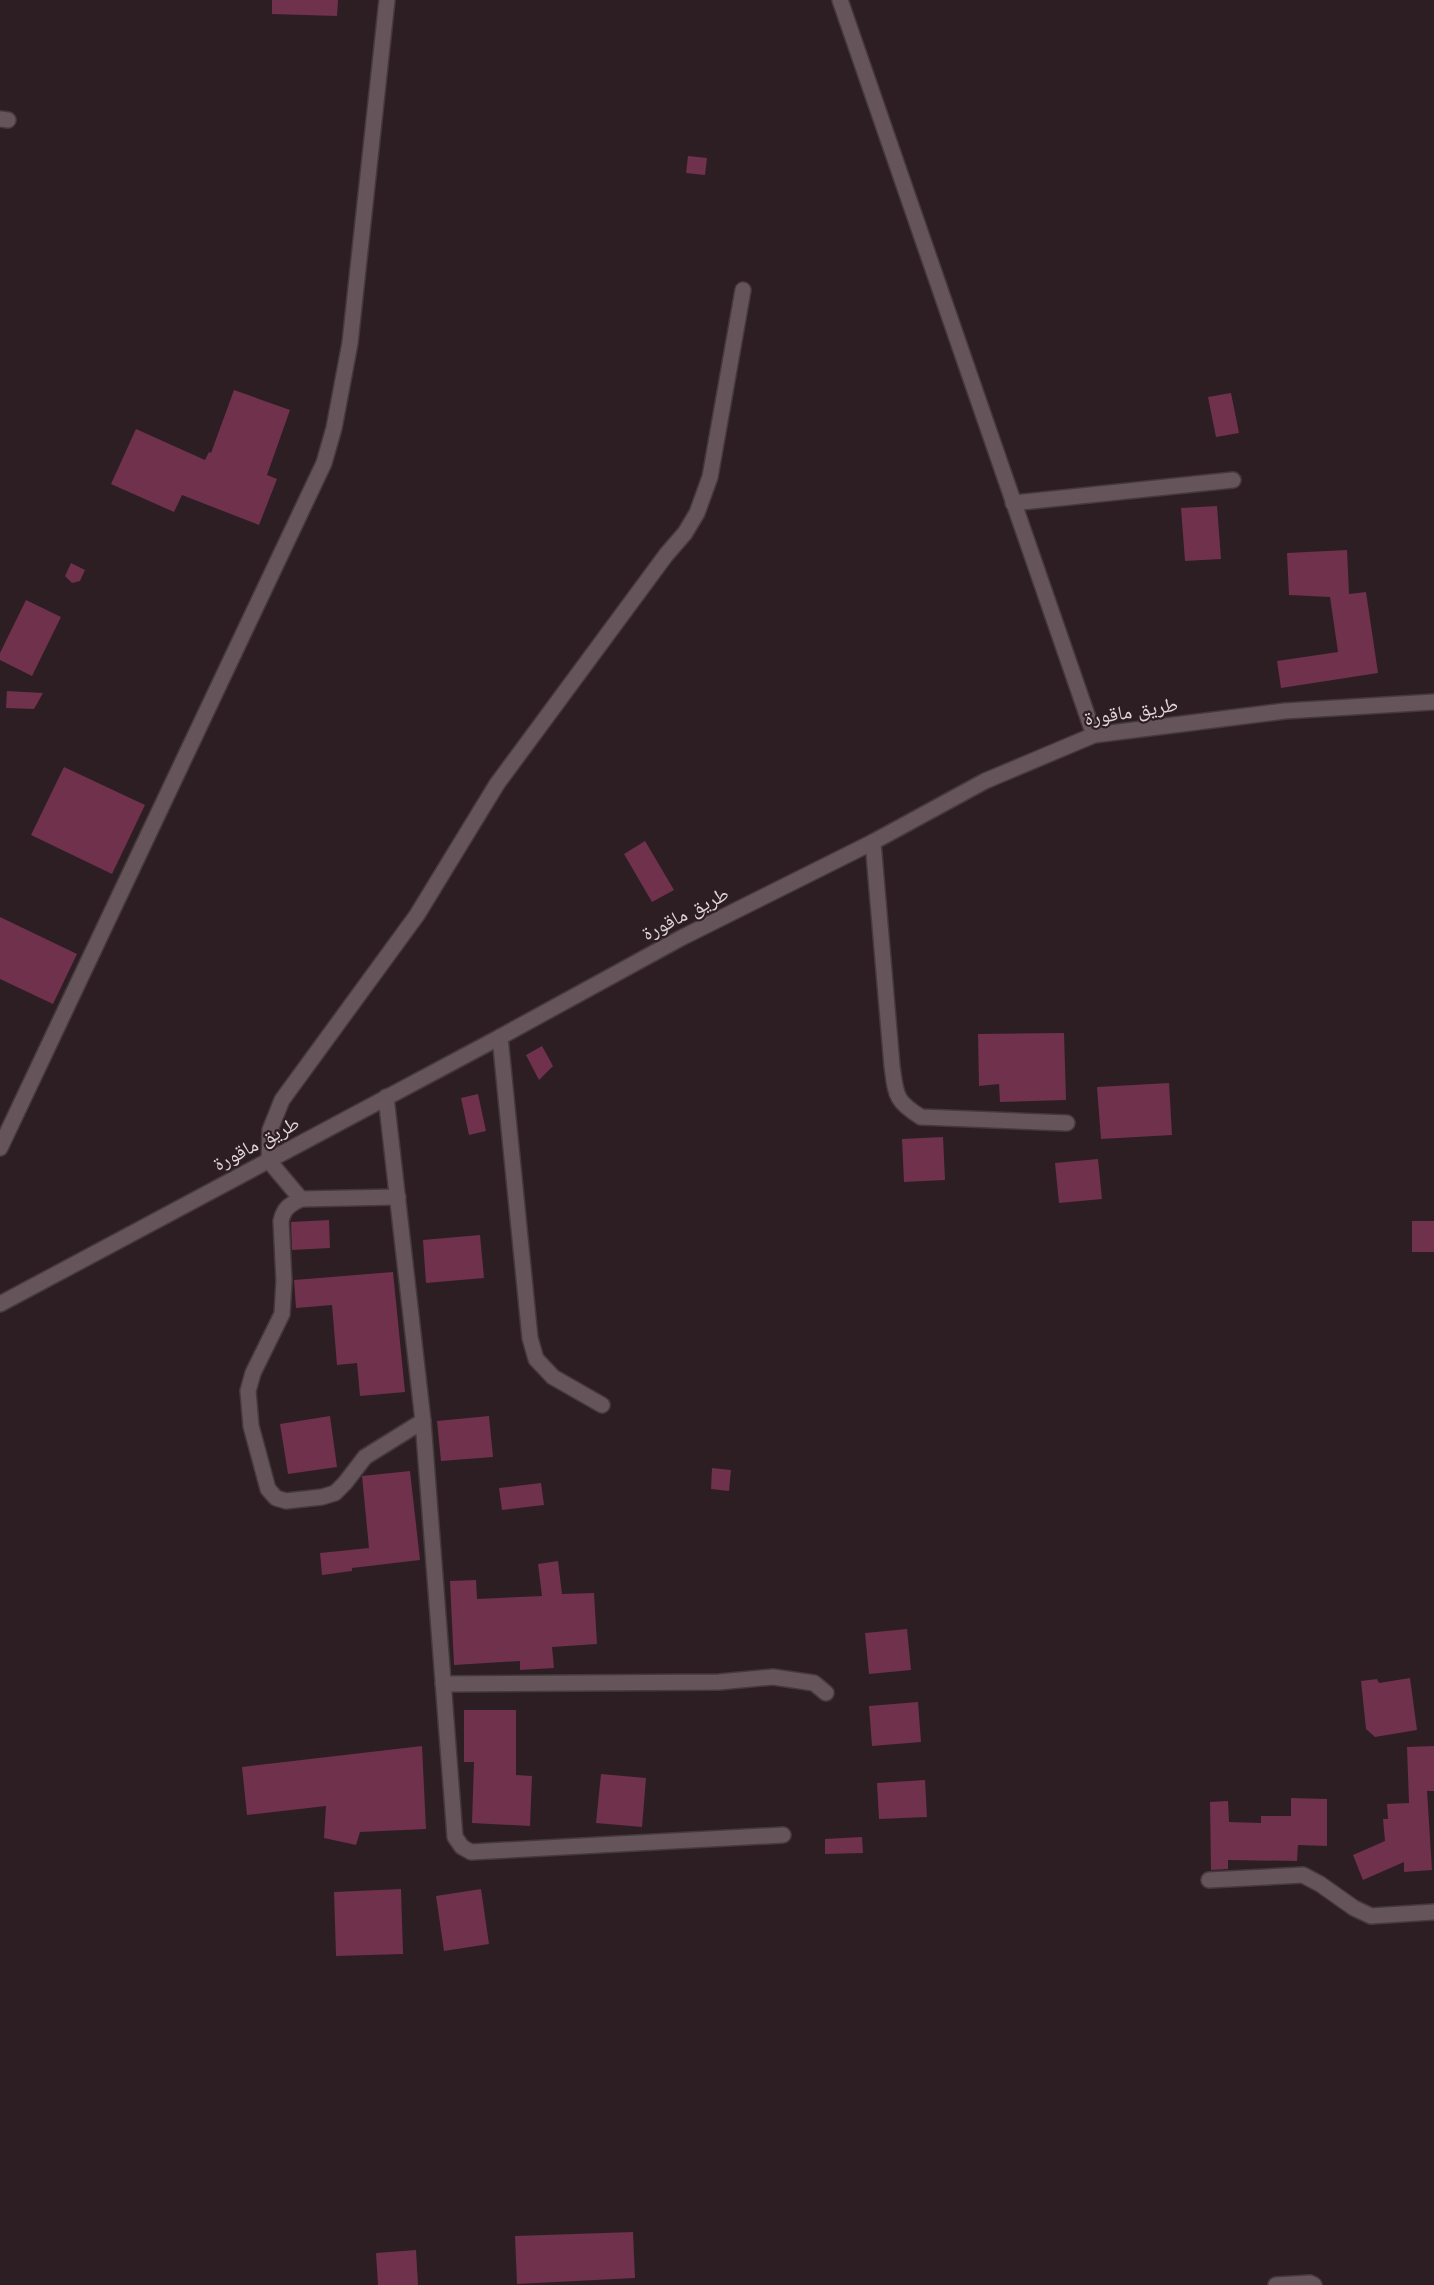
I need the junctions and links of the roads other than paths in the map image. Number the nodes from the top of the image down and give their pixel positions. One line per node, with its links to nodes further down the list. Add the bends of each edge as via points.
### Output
1 (387, 0): 12 (street, via 350,343 324,463)
2 (840, 0): 5 (street)
3 (743, 290): 13 (street, via 710,477 697,513 497,784 417,915 282,1100 270,1130)
4 (1233, 480): 5 (street)
5 (1013, 503): 7 (street)
6 (1434, 702): 7 (street, طريق ماقورة, via 1285,711)
7 (1094, 735): 8 (street, طريق ماقورة, via 985,781)
8 (873, 842): 9 (street, طريق ماقورة, via 681,938); 11 (street, via 892,1066 903,1106 921,1117)
9 (500, 1037): 10 (street, طريق ماقورة); 17 (street, via 530,1338 536,1359 553,1377)
10 (386, 1097): 13 (street, طريق ماقورة); 14 (street)
11 (1067, 1123)
12 (0, 1148)
13 (268, 1161): 15 (street); 16 (street, طريق ماقورة)
14 (398, 1197): 15 (street); 18 (street)
15 (301, 1199): 18 (street, via 283,1212 282,1314 248,1391 251,1426 268,1489 276,1498 286,1501 335,1493 365,1457)
16 (0, 1304)
17 (602, 1406)
18 (423, 1421): 19 (street)
19 (443, 1684): 20 (street, via 719,1682 773,1677 814,1683); 21 (street, via 455,1837 471,1851)
20 (826, 1693)
21 (783, 1835)
22 (1209, 1880): 23 (street, via 1303,1875 1371,1916)
23 (1434, 1912)
24 (1276, 2285): 25 (street)
25 (1314, 2285)

